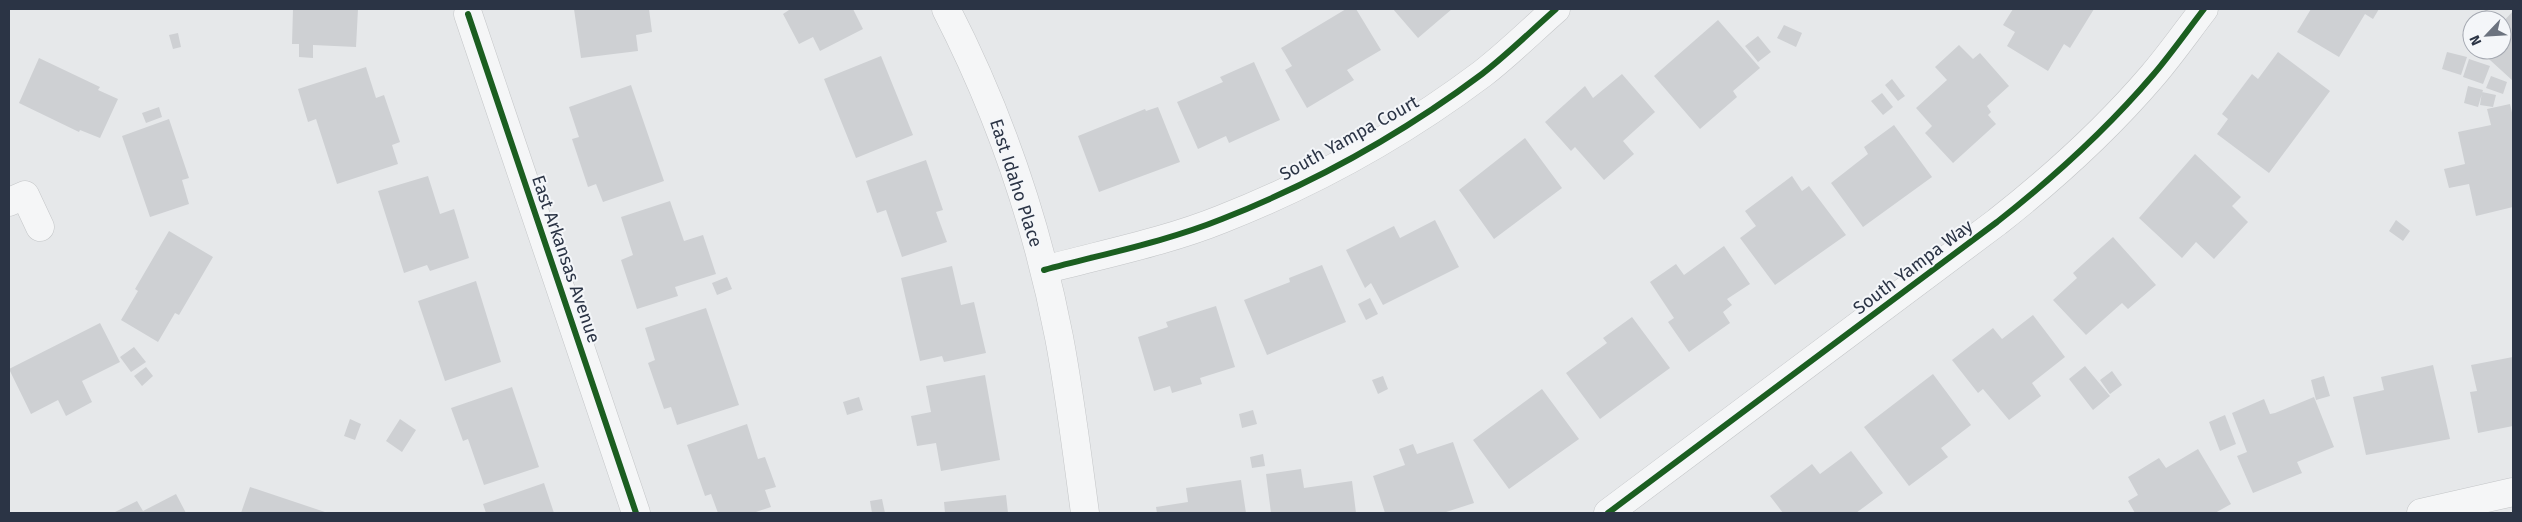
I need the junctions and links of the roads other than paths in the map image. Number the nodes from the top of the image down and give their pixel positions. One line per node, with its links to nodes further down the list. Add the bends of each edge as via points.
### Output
1 (946, 9): 7 (street, East Idaho Place, via 994,113)
2 (1556, 9): 7 (street, South Yampa Court, via 1484,73 1416,120 1313,180 1221,220)
3 (2204, 9): 11 (street, South Yampa Way, via 2152,75 2079,153 2039,189)
4 (468, 14): 9 (street, East Arkansas Avenue)
5 (9, 202): 6 (street, via 25,195)
6 (40, 227)
7 (1044, 270): 10 (street, East Idaho Place, via 1059,336)
8 (2513, 492): 12 (street)
9 (636, 513)
10 (1085, 513)
11 (1608, 513)
12 (2421, 513)

